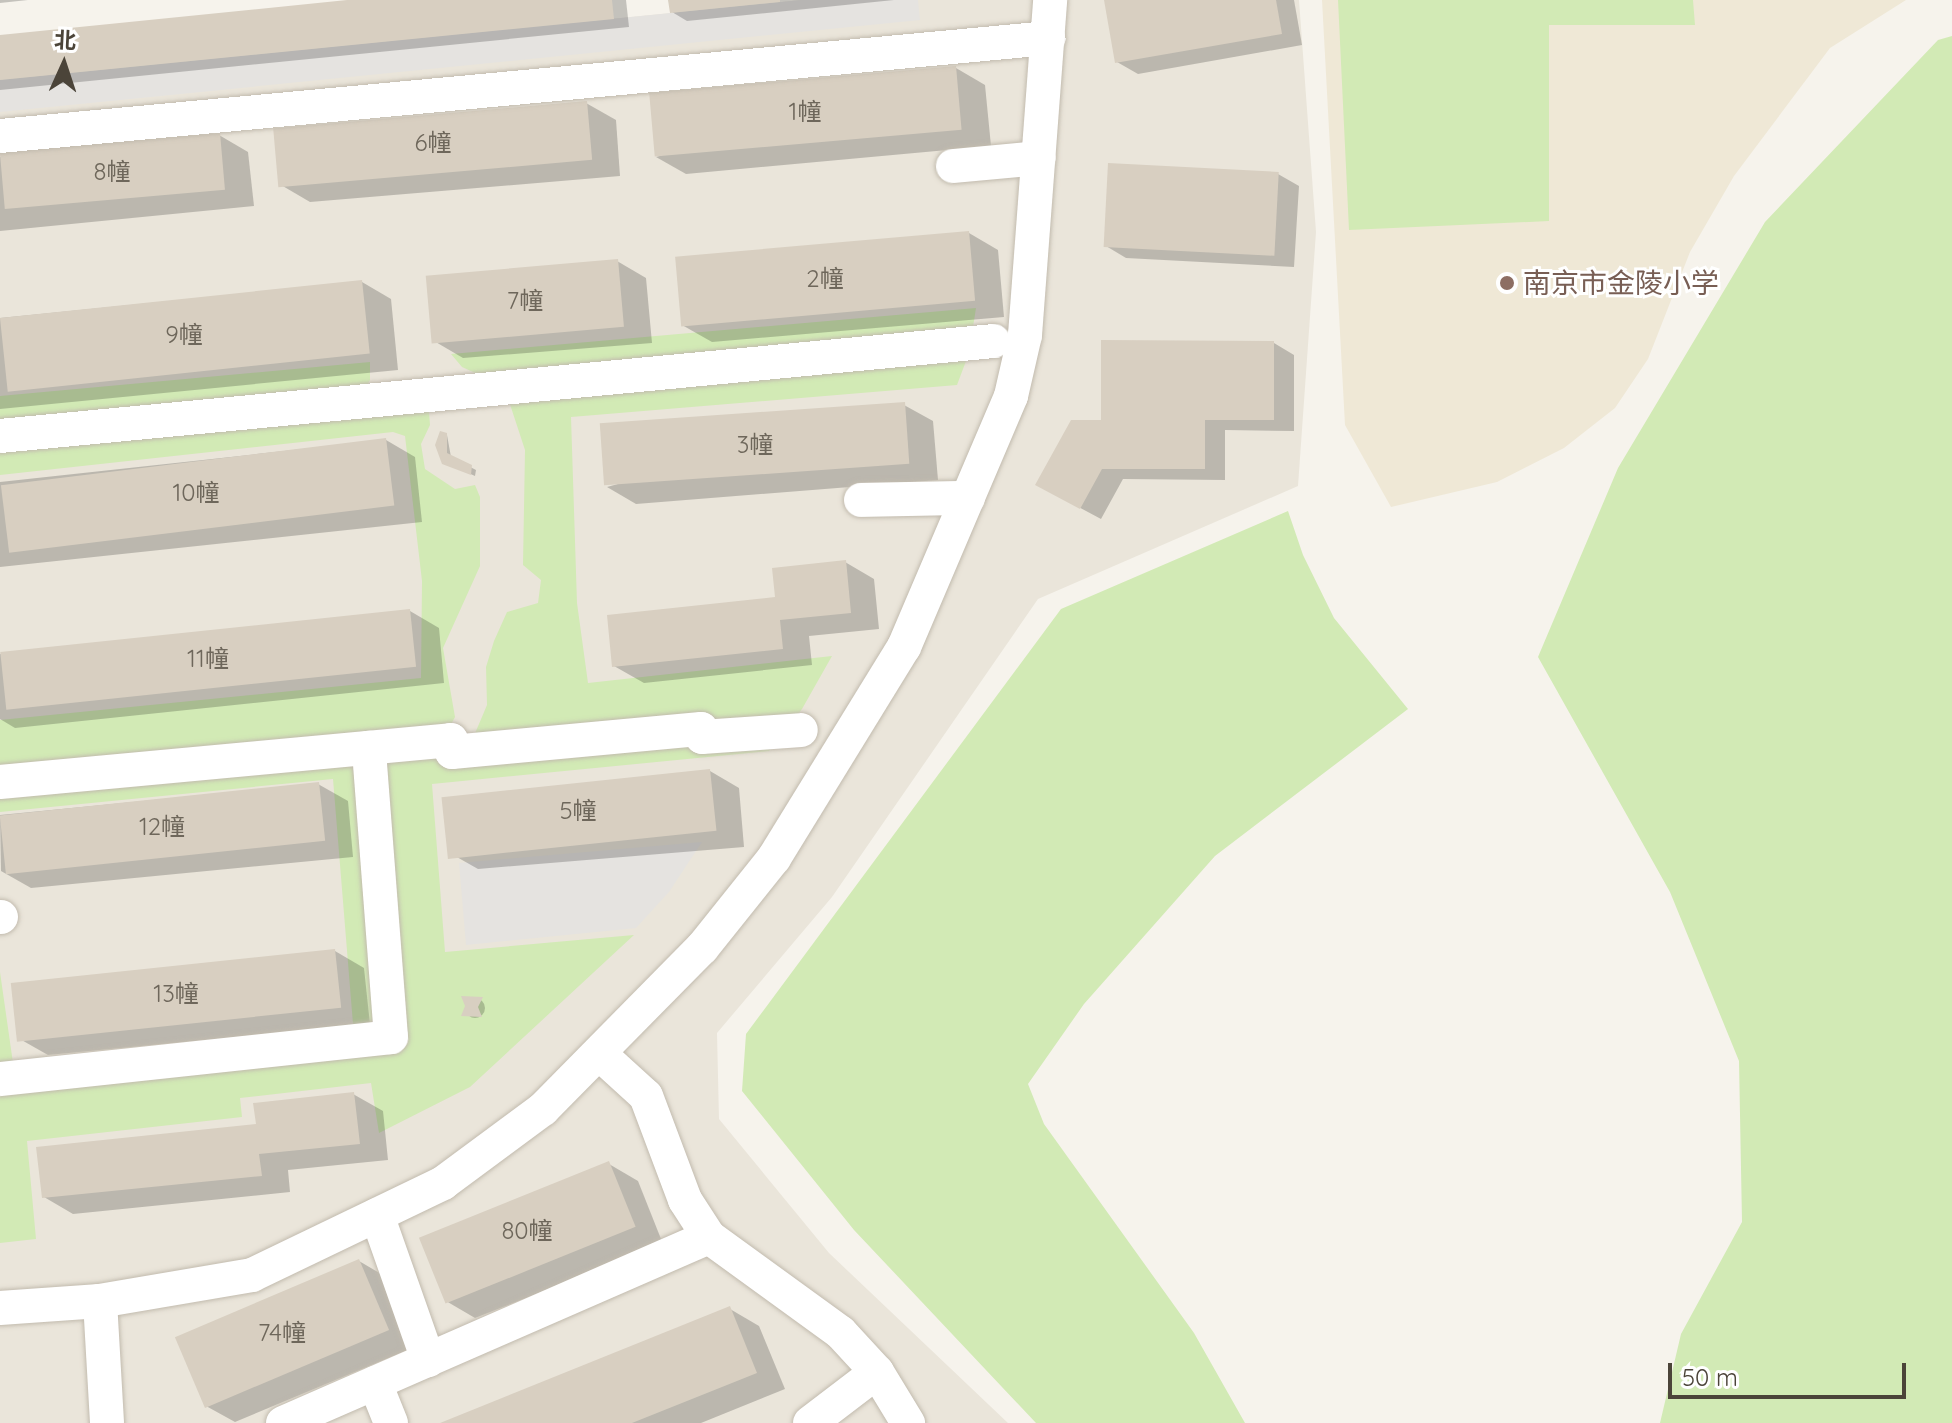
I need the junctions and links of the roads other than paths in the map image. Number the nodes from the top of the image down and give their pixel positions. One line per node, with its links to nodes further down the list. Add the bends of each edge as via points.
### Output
1 (1048, 11): 2 (street); 3 (street)
2 (0, 136)
3 (1039, 158): 4 (street); 7 (street, via 1025,335 1011,396)
4 (953, 166)
5 (993, 341): 6 (street)
6 (0, 436)
7 (968, 498): 8 (street); 12 (street, via 904,647 774,858 702,948)
8 (861, 500)
9 (801, 730): 10 (street, via 702,737 701,729 452,752 451,740)
10 (369, 748): 11 (street); 13 (street, via 391,1037)
11 (0, 782)
12 (602, 1056): 14 (street, via 498,1145 443,1183); 15 (street, via 646,1096 685,1200)
13 (0, 1079)
14 (377, 1215): 16 (street, via 252,1275); 18 (street)
15 (709, 1237): 18 (street); 19 (street, via 841,1333)
16 (100, 1301): 17 (street); 21 (street)
17 (0, 1308)
18 (428, 1360): 20 (street)
19 (877, 1372): 24 (street); 25 (street)
20 (375, 1383): 22 (street); 23 (street)
21 (107, 1423)
22 (283, 1423)
23 (391, 1423)
24 (810, 1423)
25 (908, 1423)

